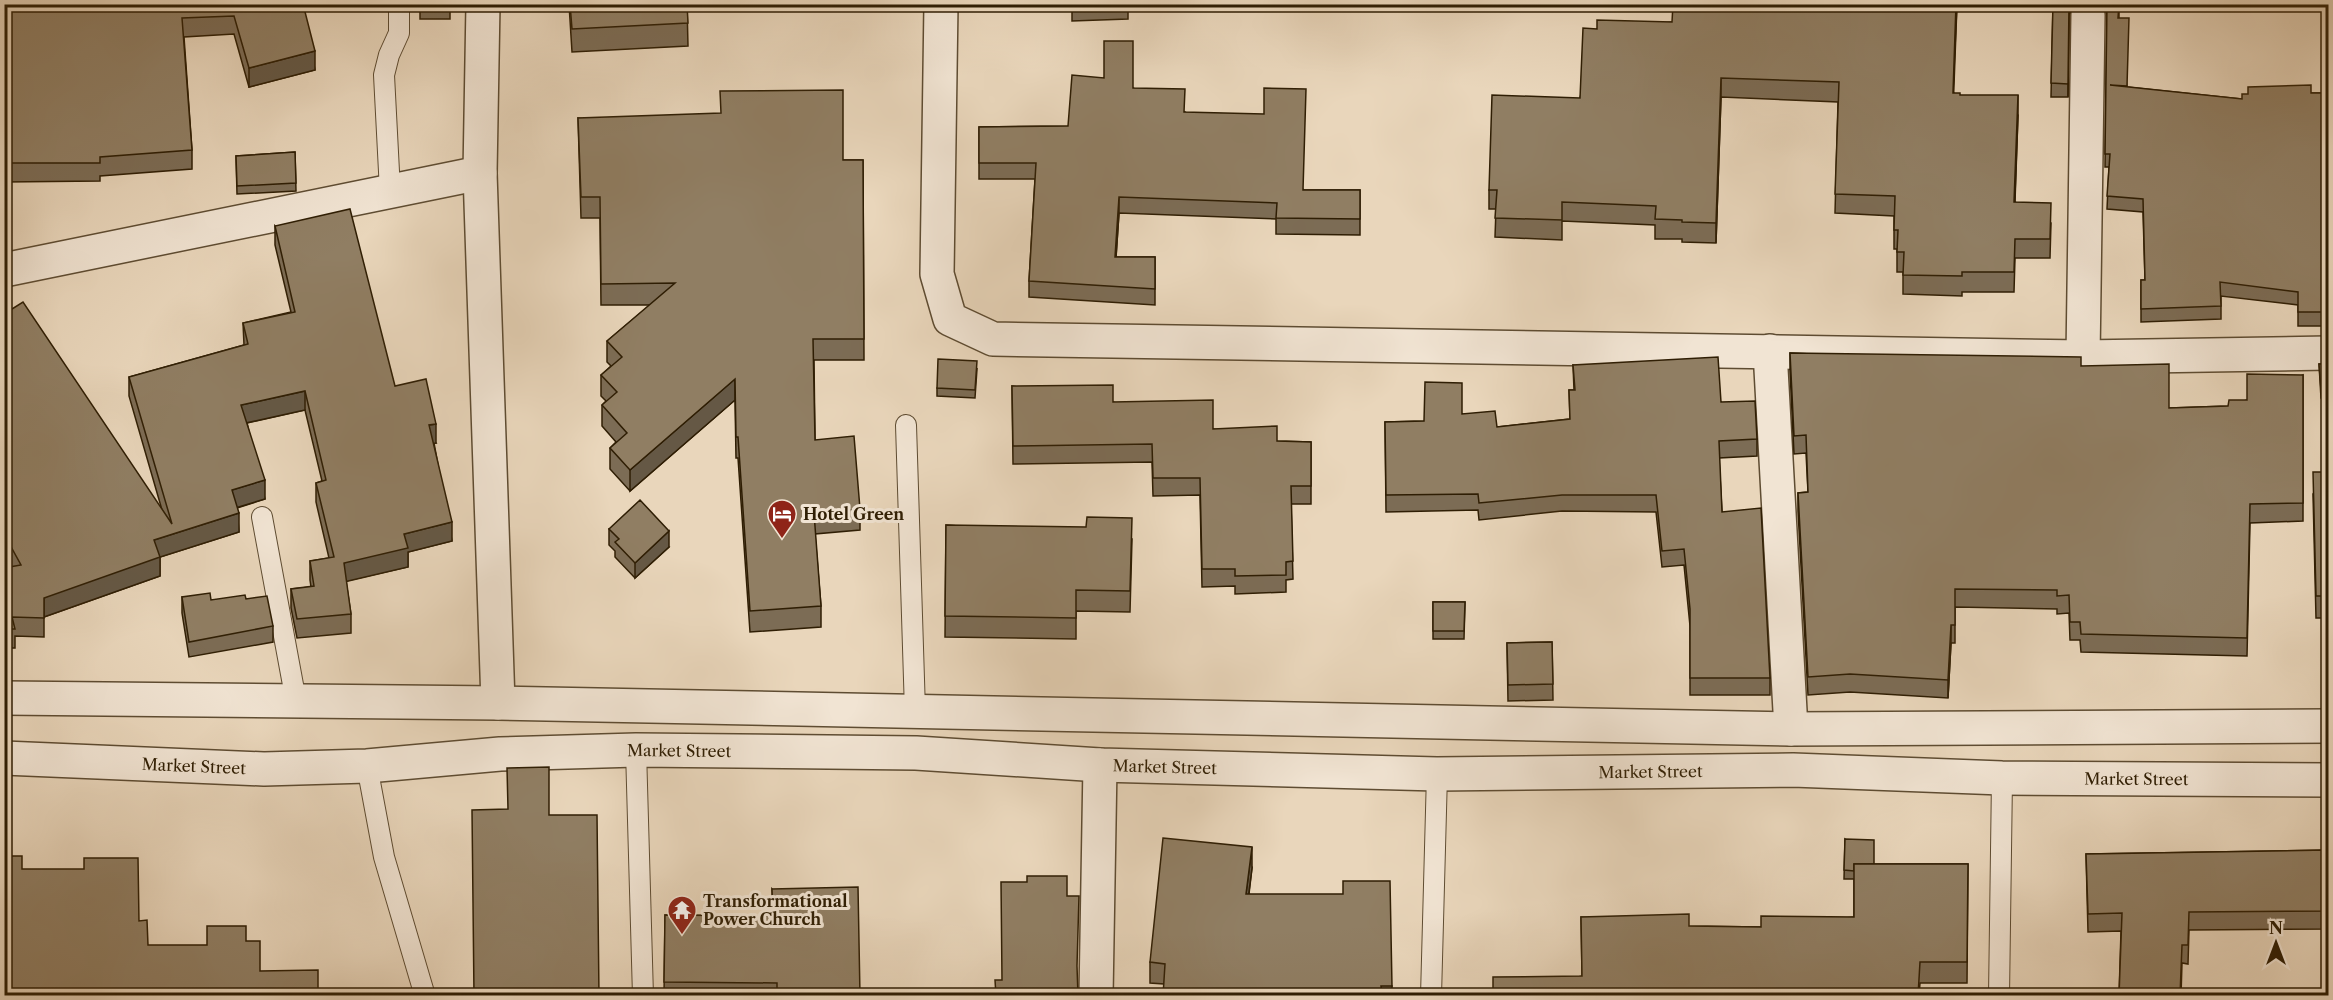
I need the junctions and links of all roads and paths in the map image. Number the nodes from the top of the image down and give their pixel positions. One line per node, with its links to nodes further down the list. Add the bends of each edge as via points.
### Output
1 (399, 4): 6 (lane, via 399,33 384,75)
2 (483, 4): 5 (street)
3 (941, 4): 8 (street, via 937,274 950,319 993,339)
4 (2088, 15): 10 (street)
5 (480, 173): 6 (street); 15 (street)
6 (390, 191): 7 (street)
7 (4, 270)
8 (1770, 351): 10 (street); 18 (street)
9 (2328, 353): 10 (street)
10 (2083, 357)
11 (906, 425): 16 (lane)
12 (262, 517): 14 (lane)
13 (4, 698): 14 (street)
14 (296, 701): 15 (street)
15 (498, 703): 16 (street)
16 (915, 711): 18 (street)
17 (2328, 726): 18 (street)
18 (1791, 729)
19 (636, 750): 21 (street, Market Street, via 916,753); 22 (street, Market Street, via 500,754); 27 (lane)
20 (4, 758): 22 (street, Market Street, via 264,769)
21 (1100, 765): 23 (street, Market Street); 28 (street)
22 (367, 766): 26 (lane, via 384,857)
23 (1437, 774): 24 (street, Market Street, via 1792,770); 29 (lane)
24 (2002, 778): 25 (street, Market Street); 30 (lane)
25 (2328, 780)
26 (425, 996)
27 (643, 996)
28 (1096, 996)
29 (1431, 996)
30 (1999, 996)

